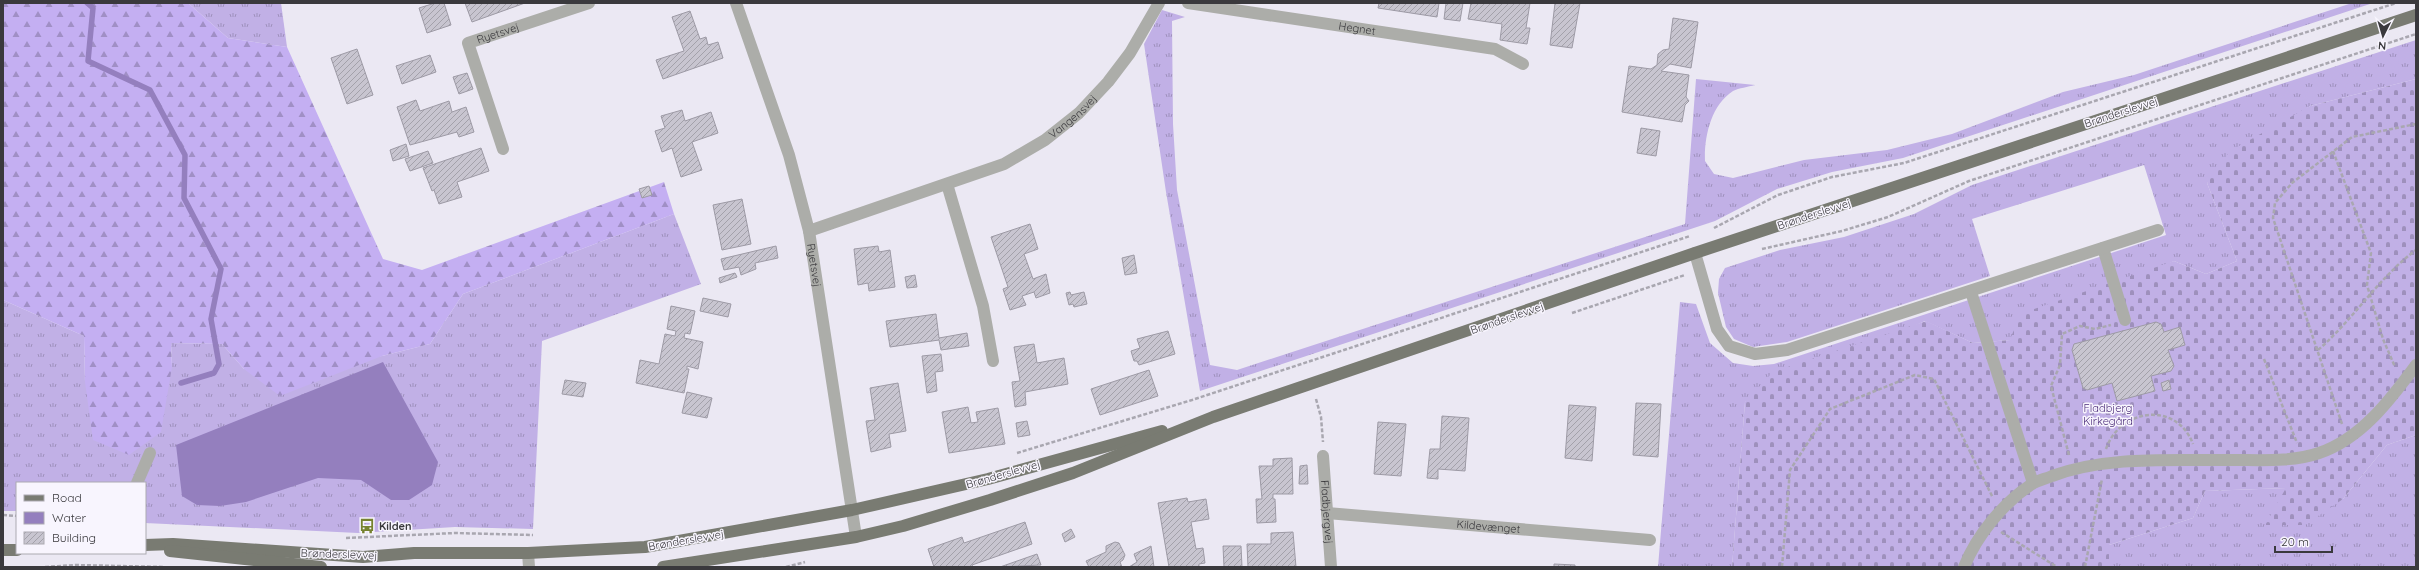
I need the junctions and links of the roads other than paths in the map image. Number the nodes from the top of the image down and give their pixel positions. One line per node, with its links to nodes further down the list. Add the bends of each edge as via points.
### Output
1 (589, 3): 7 (street, Ryetsvej, via 468,43)
2 (736, 3): 10 (street, Ryetsvej, via 789,155)
3 (1159, 3): 8 (street, Vangensvej, via 1130,53 1108,82 1079,113 1045,140 1004,164)
4 (1188, 3): 6 (street, Hegnet, via 1495,49)
5 (2416, 15): 12 (main road, Brønderslevvej)
6 (1523, 64)
7 (503, 149)
8 (947, 184): 10 (street, Vangensvej); 15 (street, via 984,306)
9 (2158, 230): 11 (street)
10 (809, 231): 22 (street, Ryetsvej)
11 (2103, 248): 13 (street); 14 (street)
12 (1694, 253): 13 (street, via 1717,329 1729,346 1755,354 1787,350); 17 (main road, Brønderslevvej)
13 (1971, 292): 21 (street)
14 (2125, 320)
15 (993, 361)
16 (2416, 365): 21 (street, via 2392,397 2353,436 2319,453 2278,460 2105,463 2073,469)
17 (1213, 417): 22 (main road, Brønderslevvej, via 988,479); 24 (main road, Brønderslevvej, via 1073,473 939,515)
18 (150, 453): 20 (street)
19 (1323, 456): 23 (street, Fladbjergvej)
20 (137, 482)
21 (2033, 484): 35 (street, via 1999,511 1970,552)
22 (852, 510): 24 (street, Ryetsvej); 30 (main road, Brønderslevvej, via 645,548)
23 (1327, 513): 25 (street, Kildevænget); 34 (street, Fladbjergvej)
24 (856, 537): 33 (main road, Brønderslevvej)
25 (1650, 540)
26 (146, 546): 30 (main road, Brønderslevvej, via 173,544 363,557)
27 (146, 546): 31 (main road, Brønderslevvej)
28 (3, 550): 29 (main road)
29 (16, 550)
30 (528, 553): 32 (street)
31 (321, 567)
32 (529, 567)
33 (663, 567)
34 (1331, 567)
35 (1964, 567)

